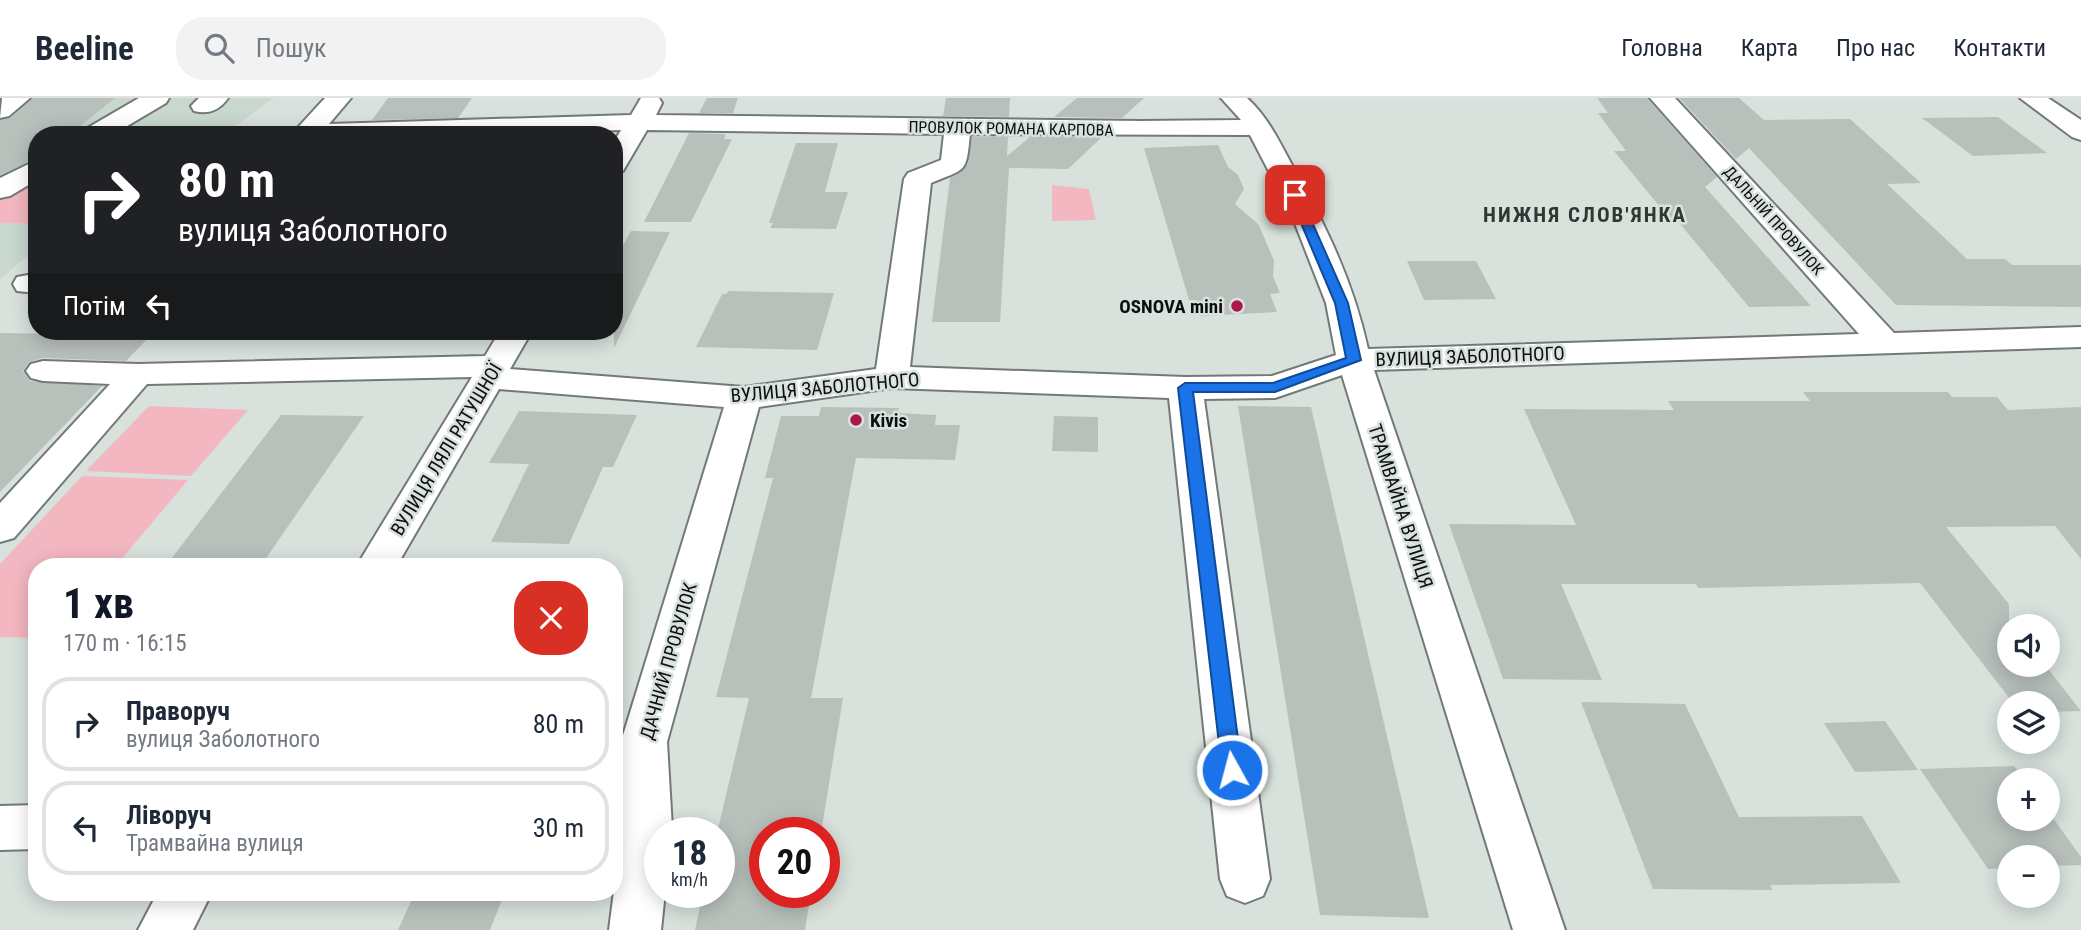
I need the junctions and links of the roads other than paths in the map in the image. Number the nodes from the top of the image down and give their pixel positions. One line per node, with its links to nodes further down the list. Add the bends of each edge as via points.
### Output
1 (18, 98): 11 (street)
2 (157, 98): 14 (street)
3 (340, 98): 15 (street)
4 (653, 98): 12 (street)
5 (772, 98): 13 (street)
6 (800, 98): 13 (street)
7 (1233, 98): 18 (street, ТРАМВАЙНА ВУЛИЦЯ)
8 (1662, 98): 25 (street, ДАЛЬНІЙ ПРОВУЛОК)
9 (2036, 101): 10 (street); 19 (street)
10 (2081, 103)
11 (0, 111)
12 (640, 122): 13 (street, ПРОВУЛОК РОМАНА КАРПОВА); 16 (street, ПРОВУЛОК РОМАНА КАРПОВА); 20 (street)
13 (776, 125): 17 (street, ПРОВУЛОК РОМАНА КАРПОВА)
14 (109, 126)
15 (312, 126)
16 (518, 126)
17 (958, 127): 18 (street, ПРОВУЛОК РОМАНА КАРПОВА, via 1057,118); 30 (street, via 954,164 918,179)
18 (1258, 127): 26 (street, ТРАМВАЙНА ВУЛИЦЯ, via 1306,216 1337,290)
19 (2081, 132)
20 (623, 150)
21 (28, 173): 22 (street)
22 (0, 190)
23 (2081, 337): 25 (street, ВУЛИЦЯ ЗАБОЛОТНОГО)
24 (511, 340): 28 (street, ВУЛИЦЯ ЛЯЛІ РАТУШНОЇ)
25 (1885, 343): 26 (street, ВУЛИЦЯ ЗАБОЛОТНОГО)
26 (1354, 360): 31 (street, ВУЛИЦЯ ЗАБОЛОТНОГО, via 1275,387); 41 (street, ТРАМВАЙНА ВУЛИЦЯ)
27 (43, 371): 29 (street, ВУЛИЦЯ ЗАБОЛОТНОГО)
28 (492, 372): 29 (street, ВУЛИЦЯ ЗАБОЛОТНОГО); 32 (street, ВУЛИЦЯ ЗАБОЛОТНОГО); 34 (street, ВУЛИЦЯ ЛЯЛІ РАТУШНОЇ)
29 (138, 374): 33 (street)
30 (892, 377): 31 (street, ВУЛИЦЯ ЗАБОЛОТНОГО); 32 (street, ВУЛИЦЯ ЗАБОЛОТНОГО)
31 (1185, 388): 37 (street)
32 (744, 398): 40 (street, ДАЧНИЙ ПРОВУЛОК, via 644,742 648,828)
33 (0, 528)
34 (381, 558)
35 (28, 827): 36 (street)
36 (0, 828)
37 (1245, 879)
38 (182, 901): 39 (street)
39 (164, 930)
40 (635, 930)
41 (1539, 930)

